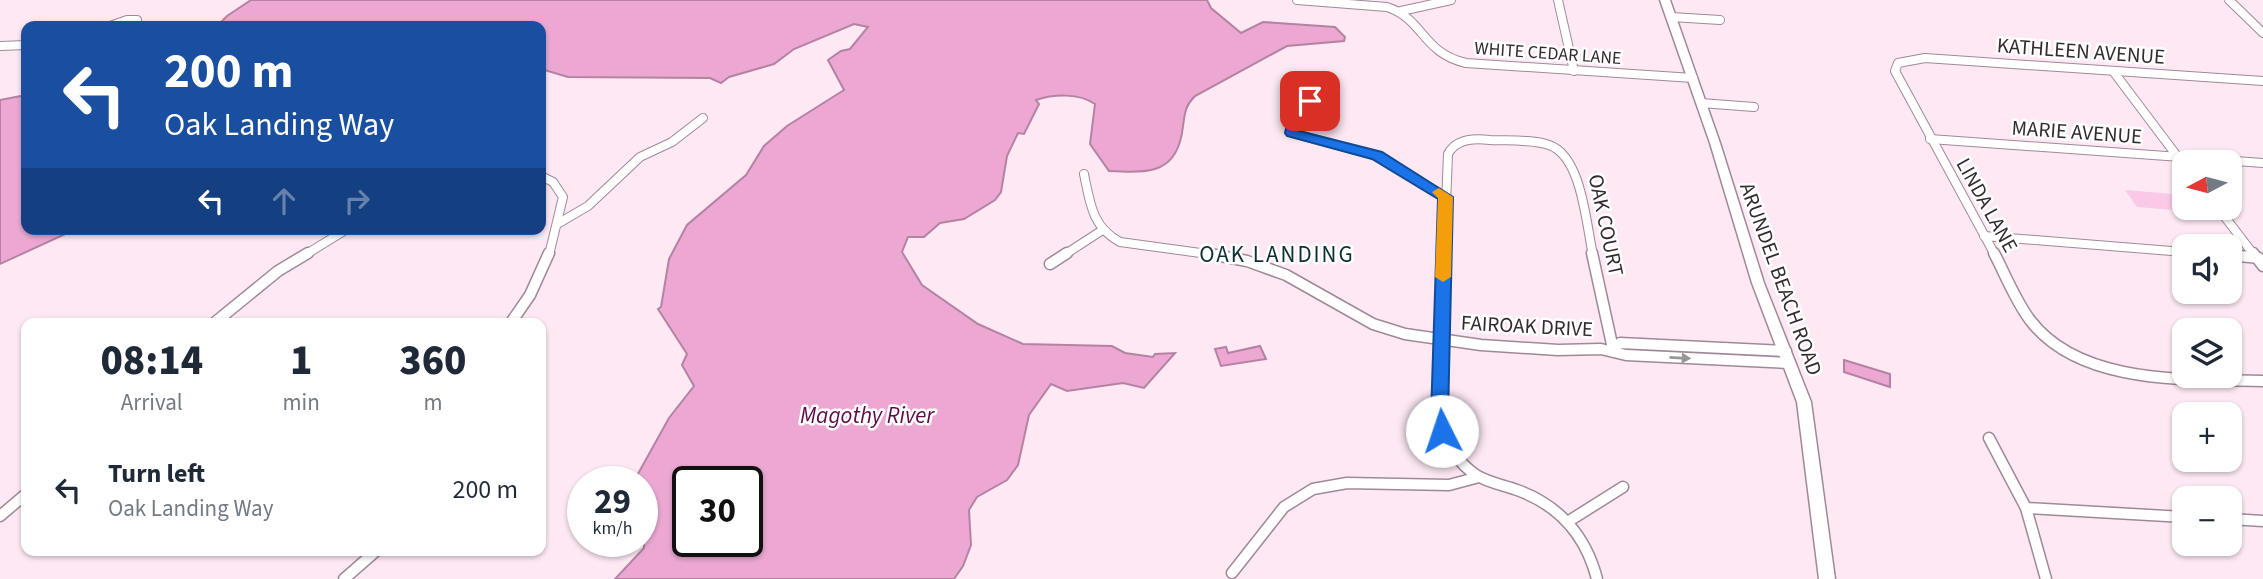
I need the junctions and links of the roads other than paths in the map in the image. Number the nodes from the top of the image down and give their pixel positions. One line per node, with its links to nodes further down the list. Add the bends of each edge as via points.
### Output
1 (1297, 0): 6 (street)
2 (1451, 0): 6 (street)
3 (1558, 0): 13 (street)
4 (1665, 0): 7 (street, ARUNDEL BEACH ROAD)
5 (2229, 0): 9 (street)
6 (1401, 11): 13 (street, WHITE CEDAR LANE, via 1431,47 1452,59)
7 (1671, 17): 8 (street); 15 (street, ARUNDEL BEACH ROAD)
8 (1720, 20)
9 (2263, 33)
10 (21, 45): 11 (street)
11 (0, 46)
12 (1898, 64): 14 (street, KATHLEEN AVENUE, via 1925,58); 21 (street, LINDA LANE, via 1897,79)
13 (1574, 71): 15 (street, WHITE CEDAR LANE)
14 (2113, 71): 16 (street, KATHLEEN AVENUE); 22 (street)
15 (1692, 78): 18 (street, ARUNDEL BEACH ROAD)
16 (2263, 81)
17 (1310, 101): 28 (street, via 1295,117 1292,133 1377,156)
18 (1701, 103): 19 (street); 43 (street, ARUNDEL BEACH ROAD, via 1758,283)
19 (1754, 107)
20 (703, 118): 30 (street, via 672,142 640,157 588,206)
21 (1930, 139): 23 (street, MARIE AVENUE); 33 (street, LINDA LANE)
22 (2173, 150)
23 (2172, 160)
24 (2242, 162): 25 (street, MARIE AVENUE)
25 (2263, 163)
26 (1084, 174): 31 (street)
27 (546, 178): 30 (street, via 563,197)
28 (1446, 197): 41 (street, OAK COURT); 42 (street, OAK COURT, via 1448,154 1462,141 1536,142 1562,151 1574,169)
29 (2228, 220): 36 (street)
30 (559, 223): 40 (street, via 544,271)
31 (1101, 231): 37 (street); 41 (street, FAIROAK DRIVE, via 1120,242 1236,260 1279,272 1378,326)
32 (337, 235): 39 (street, via 278,271)
33 (1984, 236): 34 (street); 44 (street, LINDA LANE, via 2030,320 2067,353 2130,374)
34 (2172, 251)
35 (2242, 256): 36 (street)
36 (2260, 258): 38 (street)
37 (1050, 264)
38 (2263, 266)
39 (220, 318)
40 (515, 318)
41 (1441, 341): 42 (street, FAIROAK DRIVE, via 1558,350); 46 (street, OAK COURT, via 1442,431 1457,457)
42 (1613, 349): 43 (street, FAIROAK DRIVE, via 1626,355)
43 (1788, 357): 59 (street, ARUNDEL BEACH ROAD, via 1808,422)
44 (2263, 381)
45 (1989, 438): 49 (street)
46 (1479, 477): 53 (street, OAK COURT, via 1533,496); 56 (street, via 1449,485 1347,483 1312,489 1284,507)
47 (1623, 487): 53 (street)
48 (21, 498): 50 (street)
49 (2026, 508): 51 (street); 60 (street)
50 (0, 516)
51 (2172, 516)
52 (2242, 520): 54 (street)
53 (1569, 521): 58 (street, OAK COURT, via 1587,547)
54 (2263, 521)
55 (370, 556): 57 (street)
56 (1232, 573)
57 (344, 579)
58 (1597, 579)
59 (1827, 579)
60 (2046, 579)

